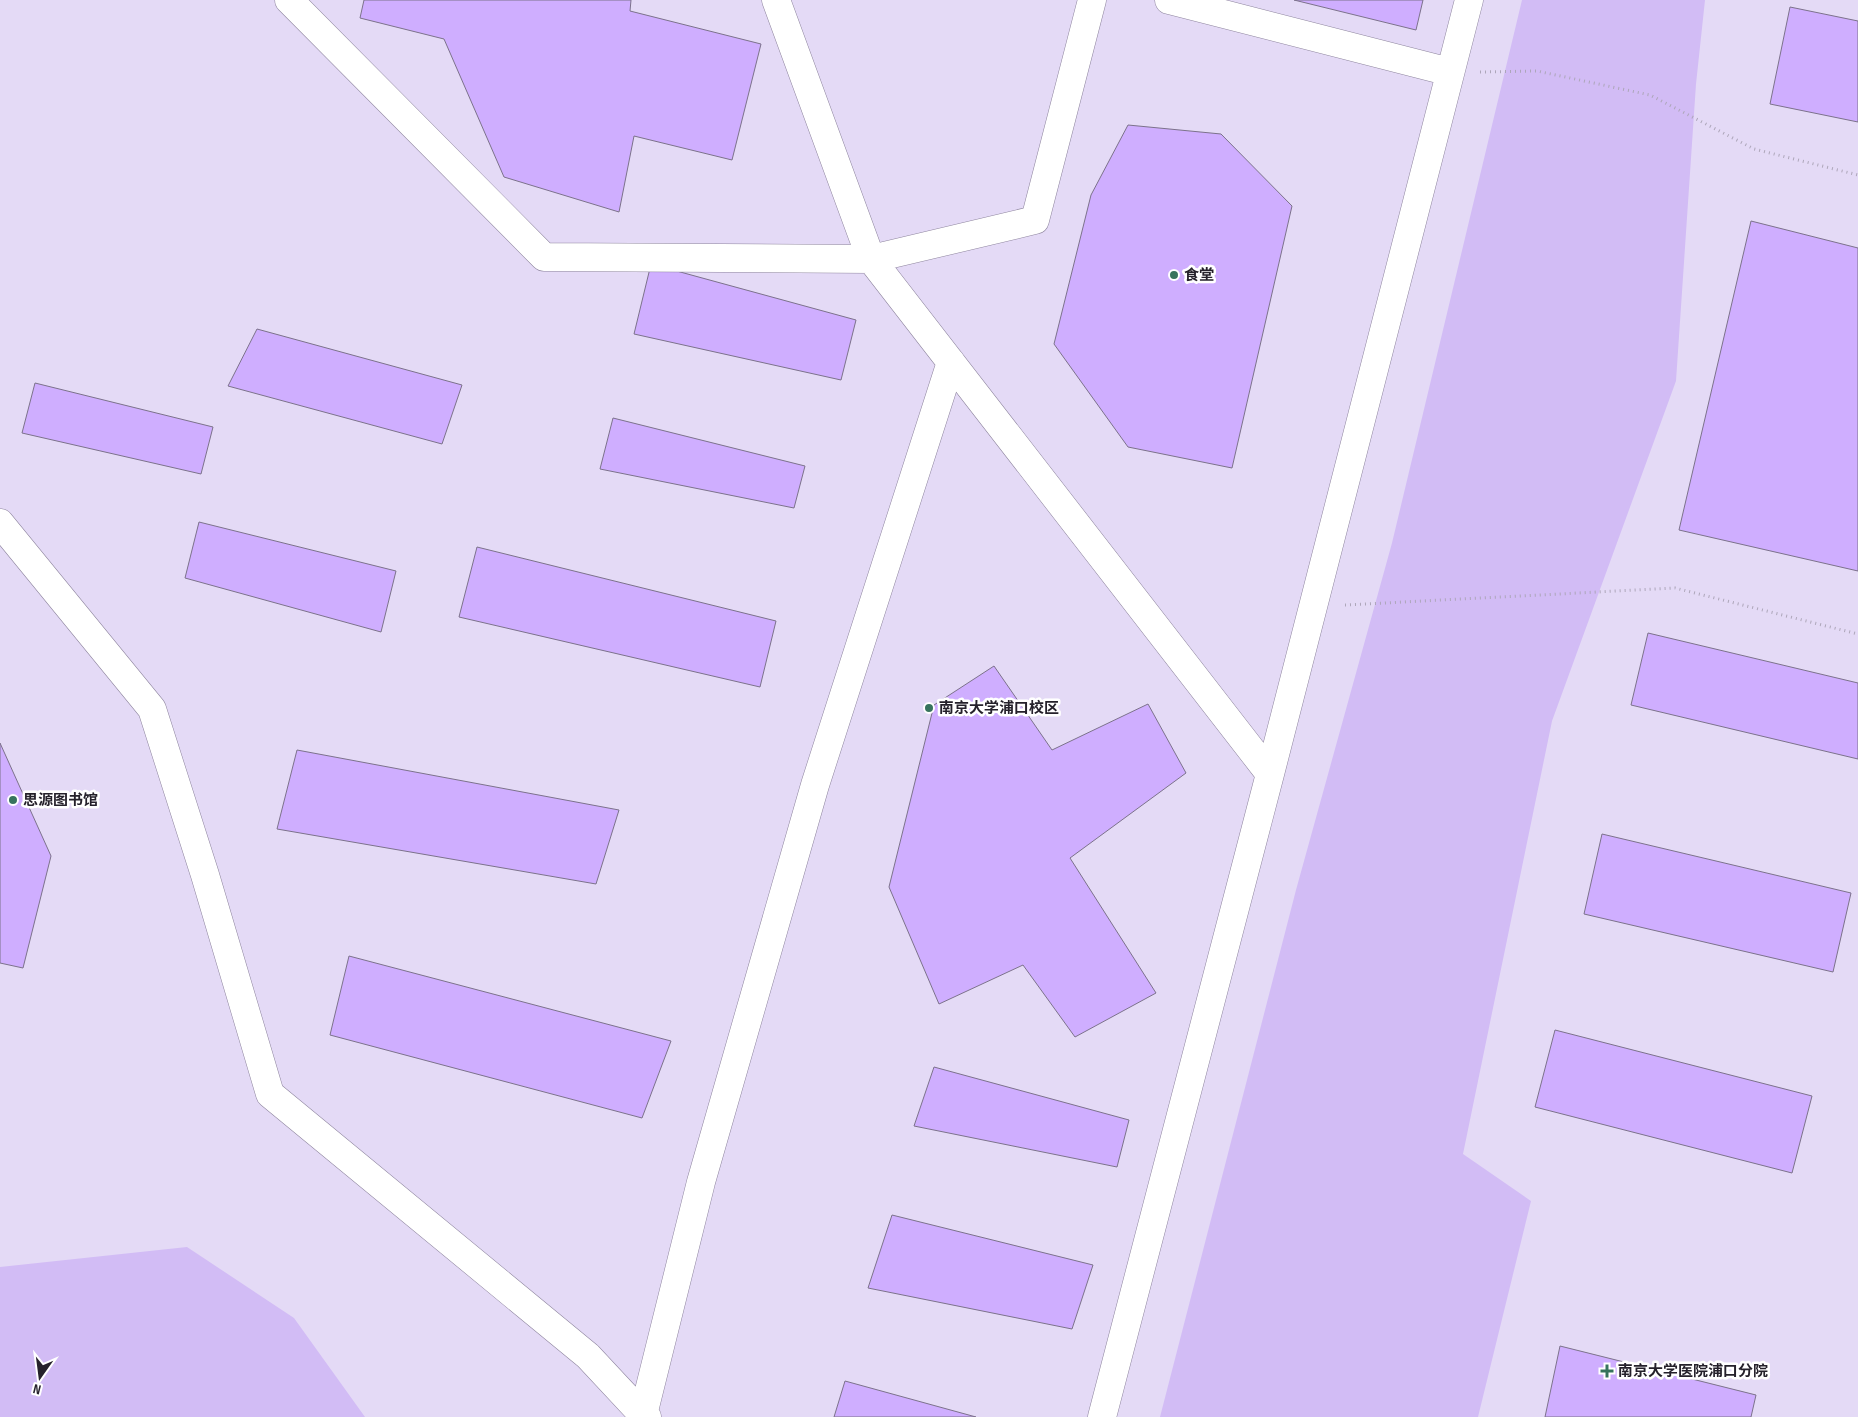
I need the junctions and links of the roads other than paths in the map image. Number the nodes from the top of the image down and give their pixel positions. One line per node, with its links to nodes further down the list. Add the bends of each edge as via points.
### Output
1 (289, 0): 7 (street, via 544,257)
2 (776, 0): 7 (street)
3 (1092, 0): 7 (street, via 1035,220)
4 (1170, 0): 6 (street)
5 (1469, 0): 6 (street)
6 (1450, 72): 10 (street)
7 (871, 259): 8 (street)
8 (951, 362): 10 (street); 11 (street, via 815,785 701,1182)
9 (0, 523): 11 (street, via 152,709 206,875 270,1094 588,1356)
10 (1270, 774): 12 (street)
11 (645, 1416)
12 (1102, 1417)

